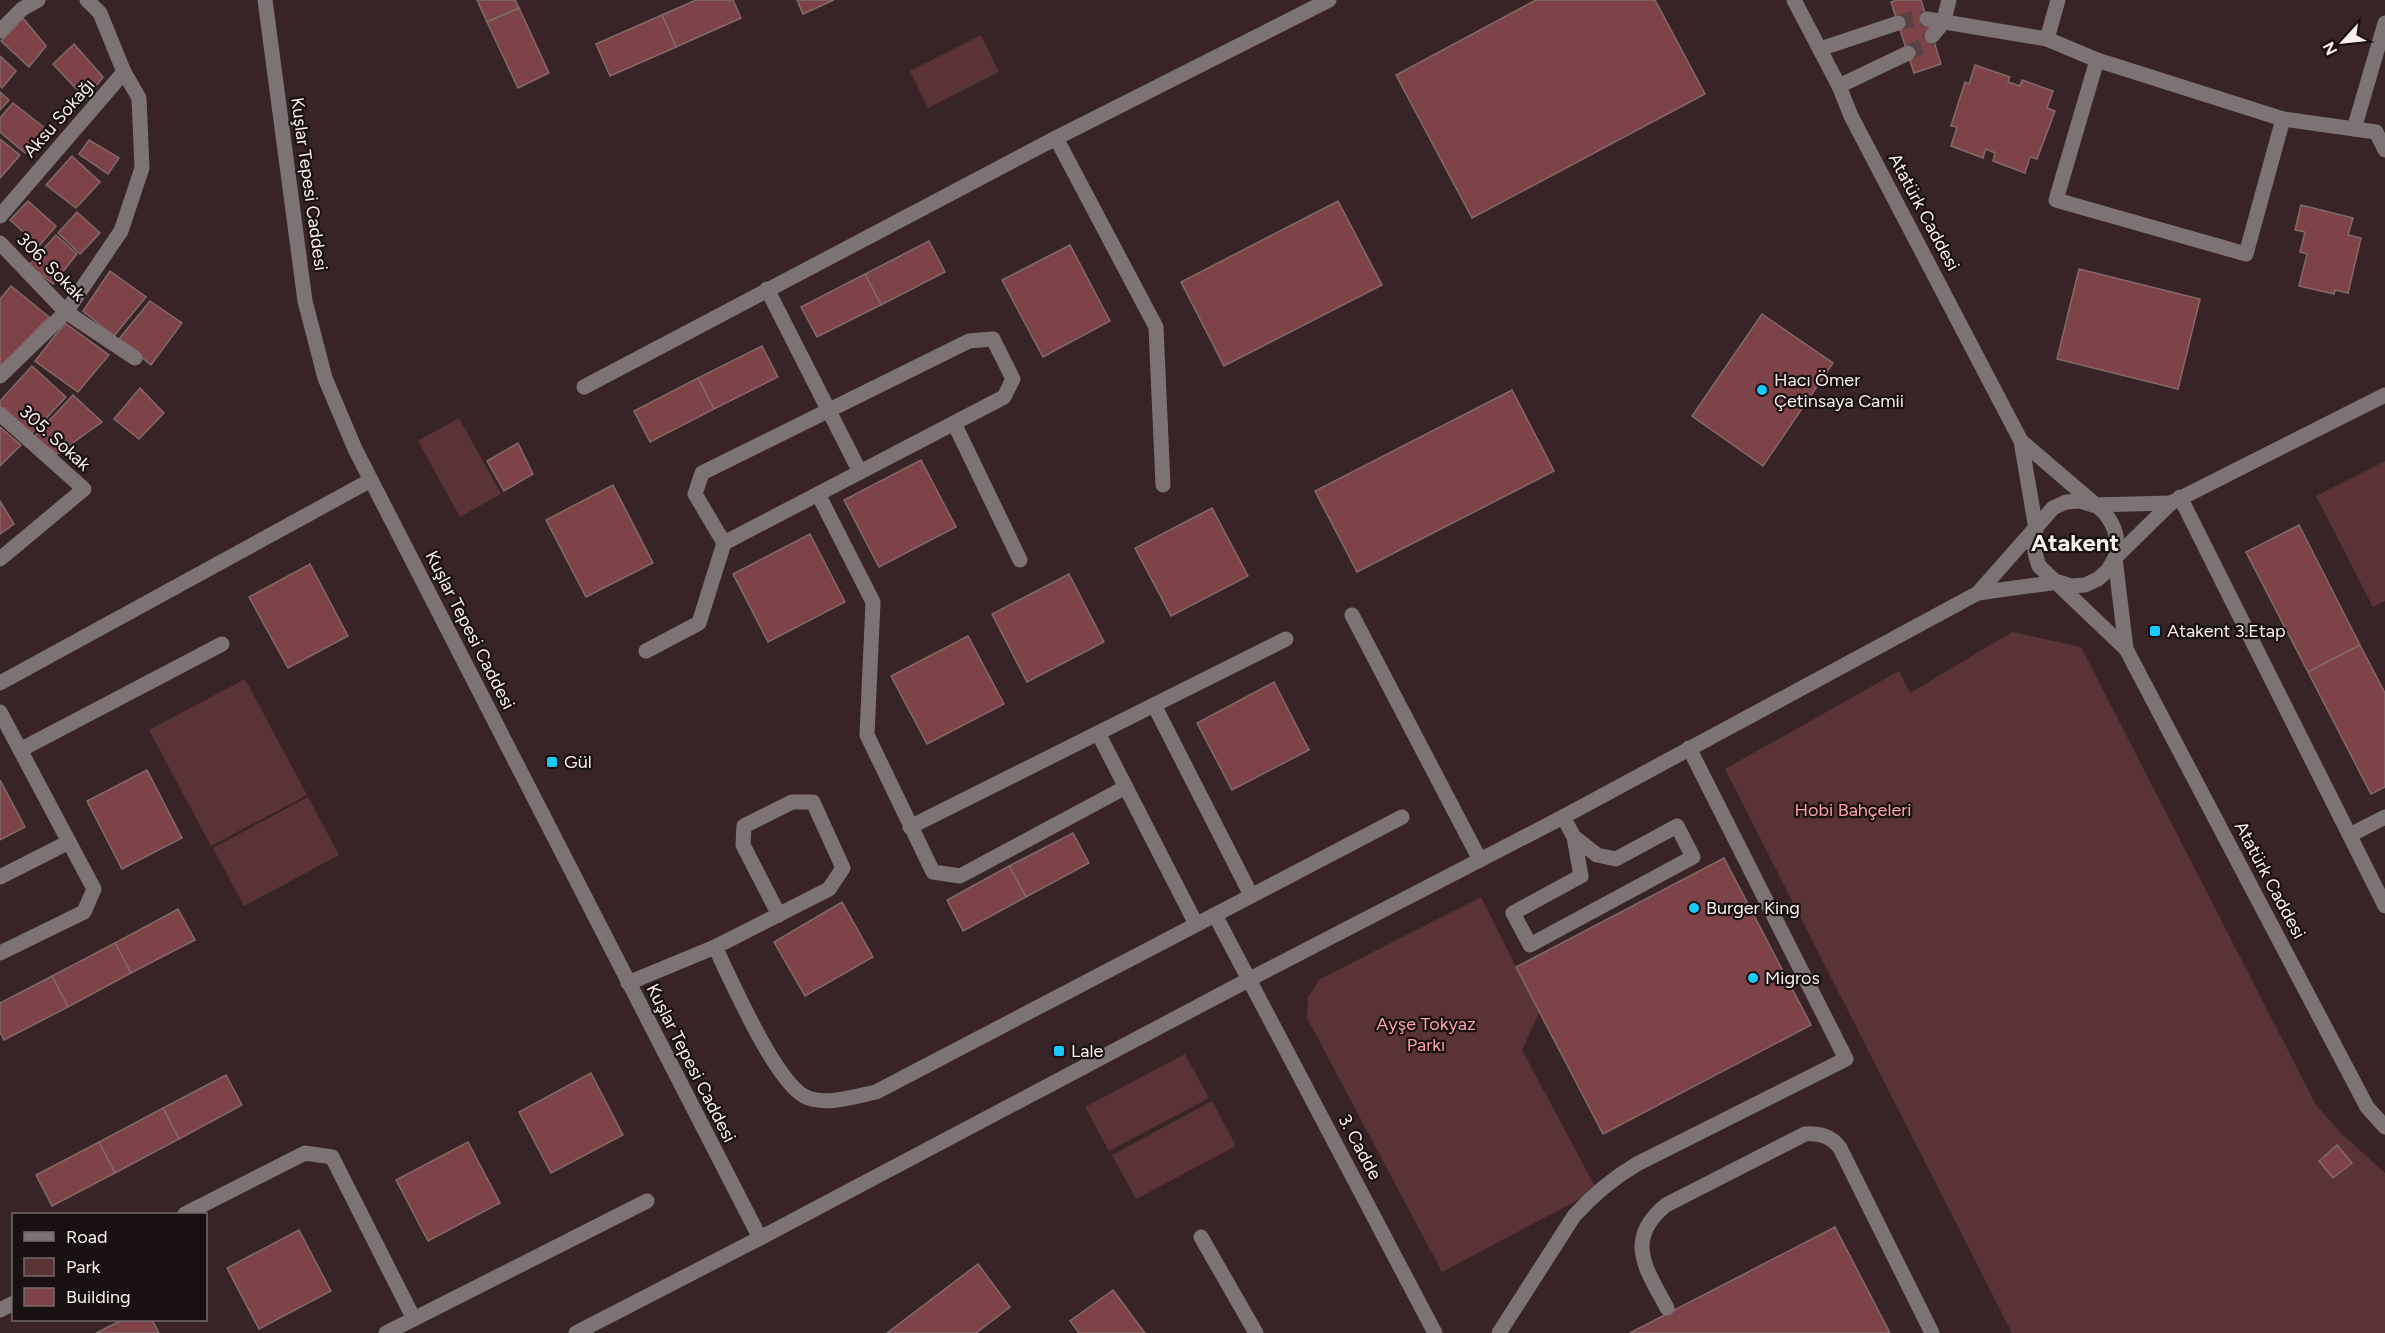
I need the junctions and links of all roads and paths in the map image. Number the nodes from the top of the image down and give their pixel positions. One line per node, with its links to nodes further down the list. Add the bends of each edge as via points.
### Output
1 (38, 0): 12 (street, via 22,9)
2 (87, 0): 18 (street, via 100,13)
3 (265, 0): 38 (street, Kuşlar Tepesi Caddesi, via 305,301 325,378)
4 (1329, 0): 23 (street)
5 (1794, 0): 15 (street, Atatürk Caddesi)
6 (1949, 0): 10 (street)
7 (2058, 0): 14 (street)
8 (1927, 19): 10 (street)
9 (1898, 23): 15 (street)
10 (1943, 23): 13 (street); 14 (street)
11 (2385, 23): 21 (street)
12 (0, 31)
13 (1932, 36)
14 (2047, 39): 17 (street)
15 (1820, 49): 19 (street, Atatürk Caddesi)
16 (1908, 53): 19 (street)
17 (2097, 60): 20 (street); 20 (street, via 2056,200 2246,254)
18 (124, 72): 25 (street, Aksu Sokağı); 28 (street, via 139,98 142,168 121,231)
19 (1839, 86): 36 (street, Atatürk Caddesi, via 1851,116)
20 (2283, 119): 21 (street)
21 (2354, 129): 22 (street)
22 (2380, 130): 24 (street)
23 (1056, 138): 27 (street); 39 (street, via 1155,327)
24 (2385, 150)
25 (0, 216)
26 (0, 243): 28 (street, 306. Sokak)
27 (767, 290): 31 (street); 33 (street)
28 (66, 312): 29 (street, 306. Sokak); 30 (street)
29 (135, 358)
30 (0, 376)
31 (584, 387)
32 (2385, 395): 41 (street)
33 (829, 411): 35 (street, via 969,341 993,339 1013,379 1005,397); 37 (street); 44 (street, via 702,473 695,494)
34 (0, 414): 46 (street, 305. Sokak, via 84,489)
35 (954, 423): 37 (street); 47 (street)
36 (2021, 441): 42 (street); 43 (street)
37 (860, 472): 40 (street)
38 (370, 480): 55 (street); 79 (street, Kuşlar Tepesi Caddesi)
39 (1163, 484)
40 (818, 494): 44 (street); 65 (street, via 873,602 867,735)
41 (2176, 500): 42 (street); 45 (street); 66 (street)
42 (2093, 505): 43 (street, via 2066,502 2053,508); 45 (street, via 2112,522 2118,546)
43 (2036, 529): 48 (street, via 2034,554 2039,566); 49 (street)
44 (724, 543): 54 (street, via 699,623)
45 (2115, 558): 48 (street, via 2098,579 2085,585); 53 (street)
46 (0, 559)
47 (1020, 560)
48 (2058, 582): 49 (street); 53 (street)
49 (1978, 593): 59 (street)
50 (1352, 615): 69 (street)
51 (1286, 639): 56 (street)
52 (222, 644): 60 (street)
53 (2126, 649): 80 (street, Atatürk Caddesi, via 2367,1107)
54 (646, 651)
55 (0, 683)
56 (1154, 705): 58 (street); 71 (street)
57 (0, 711): 60 (street)
58 (1098, 733): 61 (street); 65 (street)
59 (1689, 748): 63 (street); 91 (street, via 1846,1059 1637,1164 1599,1191 1574,1216)
60 (20, 750): 68 (street)
61 (1126, 787): 65 (street, via 960,876 933,872); 75 (street)
62 (1402, 817): 71 (street)
63 (1563, 817): 67 (street); 69 (street)
64 (2385, 817): 66 (street)
65 (910, 827)
66 (2350, 835): 72 (street)
67 (1574, 837): 67 (street, via 1581,876 1513,913 1530,945 1693,857 1677,826 1616,859 1597,855)
68 (69, 842): 70 (street); 77 (street, via 94,889 84,912)
69 (1480, 860): 78 (street)
70 (0, 877)
71 (1251, 895): 74 (street)
72 (2385, 906)
73 (779, 915): 73 (street, via 743,845 744,826 792,802 813,802 843,868 829,889); 76 (street)
74 (1215, 915): 75 (street); 78 (street, 3. Cadde)
75 (1196, 924): 76 (street, via 876,1092 836,1101 804,1096 776,1068)
76 (715, 948): 79 (street)
77 (0, 953)
78 (1250, 979): 84 (street); 90 (street, 3. Cadde)
79 (628, 983): 84 (street, Kuşlar Tepesi Caddesi)
80 (2385, 1127)
81 (647, 1201): 86 (street)
82 (189, 1213): 86 (street, via 305,1152 332,1157)
83 (1201, 1237): 89 (street)
84 (760, 1238): 88 (street)
85 (1667, 1308): 92 (street, via 1642,1259 1644,1233 1657,1212 1805,1134 1814,1133 1829,1138 1840,1148)
86 (414, 1319): 87 (street)
87 (386, 1333)
88 (576, 1333)
89 (1256, 1333)
90 (1435, 1333)
91 (1499, 1333)
92 (1932, 1333)

